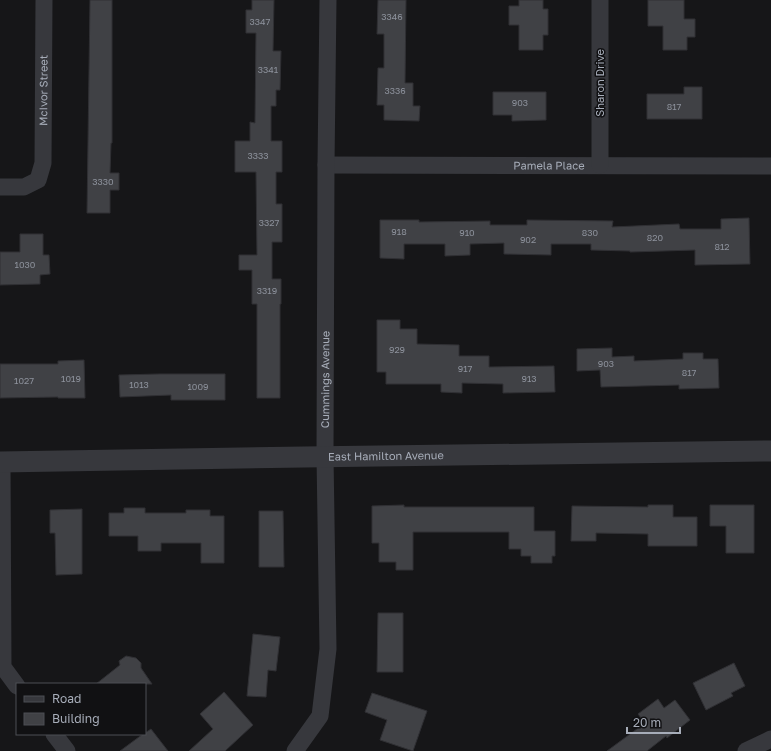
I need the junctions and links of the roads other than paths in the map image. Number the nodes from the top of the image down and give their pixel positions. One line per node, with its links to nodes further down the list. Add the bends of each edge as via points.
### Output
1 (44, 0): 7 (street, McIvor Street, via 43,163 38,180 24,187)
2 (328, 0): 4 (street, Cummings Avenue)
3 (600, 0): 5 (street, Sharon Drive)
4 (326, 165): 5 (street, Pamela Place); 9 (street, Cummings Avenue)
5 (600, 165): 6 (street, Pamela Place)
6 (771, 166)
7 (0, 187)
8 (771, 452): 9 (street, East Hamilton Avenue)
9 (325, 456): 10 (street, East Hamilton Avenue); 16 (street, Cummings Avenue, via 328,649 320,716)
10 (1, 462): 11 (street)
11 (2, 668): 12 (street)
12 (16, 685)
13 (55, 735): 15 (street)
14 (771, 738): 17 (street)
15 (67, 751)
16 (295, 751)
17 (746, 751)

